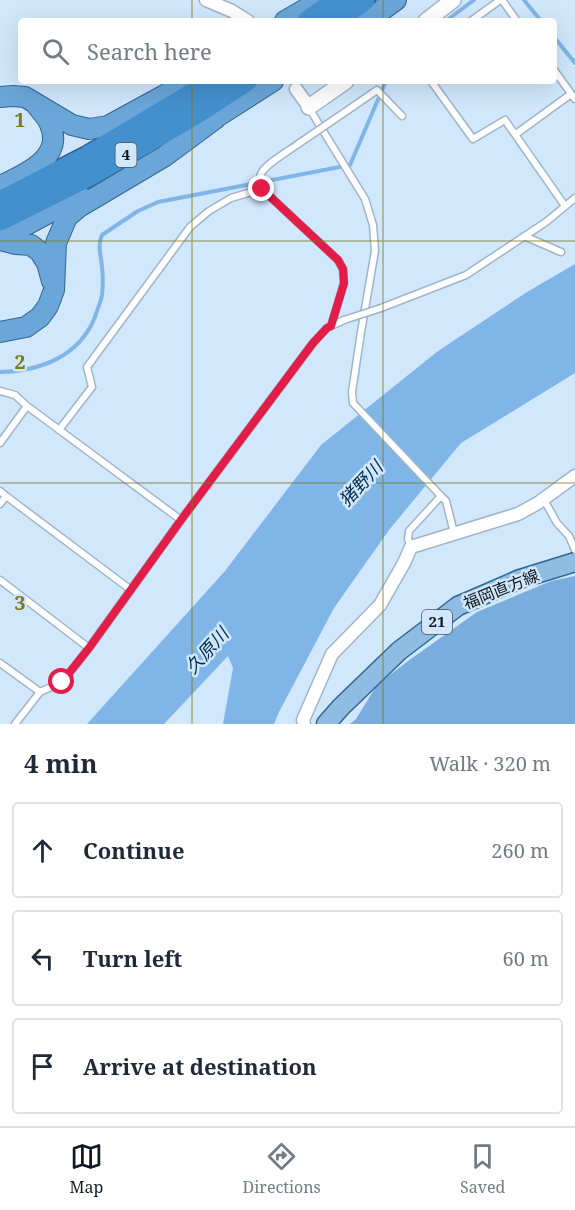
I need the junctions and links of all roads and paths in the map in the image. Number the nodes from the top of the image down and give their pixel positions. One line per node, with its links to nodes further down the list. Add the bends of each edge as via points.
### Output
1 (206, 0): 8 (street)
2 (322, 0): 9 (highway); 10 (highway)
3 (338, 0): 11 (highway)
4 (364, 0): 12 (highway)
5 (396, 0): 13 (highway)
6 (453, 0): 14 (street)
7 (501, 0): 15 (lane); 16 (lane)
8 (243, 18)
9 (290, 18)
10 (296, 18)
11 (312, 18)
12 (339, 18)
13 (371, 18)
14 (430, 18)
15 (475, 18)
16 (515, 18)
17 (557, 74): 26 (lane)
18 (182, 84): 28 (highway, via 108,126 89,129 72,125)
19 (202, 84): 35 (highway)
20 (209, 84): 37 (highway, via 87,157)
21 (242, 84): 39 (highway, 4, via 92,174)
22 (268, 84): 31 (highway)
23 (342, 84): 29 (street)
24 (433, 84): 32 (lane, via 473,139 505,120)
25 (296, 89): 29 (street)
26 (573, 96): 32 (lane)
27 (0, 97): 28 (highway, via 25,97)
28 (34, 102): 33 (highway, via 48,120 52,150 35,167)
29 (309, 107): 52 (lane, via 365,200 373,225 375,251 353,403)
30 (402, 116): 34 (lane, bridge, via 377,90 268,165 261,173)
31 (214, 120): 41 (highway); 43 (highway, via 68,217 56,243)
32 (516, 134): 38 (lane)
33 (0, 186)
34 (262, 189): 44 (lane, via 343,269 344,283); 48 (lane, via 231,198 190,227 87,367 92,387)
35 (0, 194)
36 (575, 198): 38 (lane)
37 (0, 202)
38 (565, 206): 40 (lane)
39 (0, 220)
40 (524, 236): 42 (lane); 44 (lane, bridge, via 466,275)
41 (0, 239): 43 (highway, via 31,245 40,252)
42 (561, 252)
43 (54, 290): 45 (highway, via 40,317 26,327)
44 (331, 326): 56 (lane, via 313,343)
45 (0, 332)
46 (0, 392): 47 (lane, via 15,395)
47 (27, 406): 48 (lane); 49 (lane)
48 (59, 430): 56 (lane)
49 (0, 443)
50 (575, 476): 54 (street)
51 (0, 491): 53 (lane)
52 (439, 493): 57 (lane, via 446,501); 58 (lane, via 409,531)
53 (6, 496): 55 (lane); 62 (lane)
54 (543, 498): 57 (street, via 518,514); 59 (lane)
55 (0, 504)
56 (181, 520): 62 (lane)
57 (454, 533): 58 (street)
58 (411, 547): 67 (street, via 380,605 332,654)
59 (575, 550)
60 (575, 562): 68 (main road, 福岡直方線 / 21, via 520,579 458,606 399,651)
61 (0, 580): 63 (lane)
62 (131, 590): 63 (lane)
63 (89, 648): 65 (lane, via 62,682)
64 (0, 663): 65 (lane)
65 (40, 692): 66 (lane)
66 (15, 724)
67 (304, 724)
68 (326, 724)

